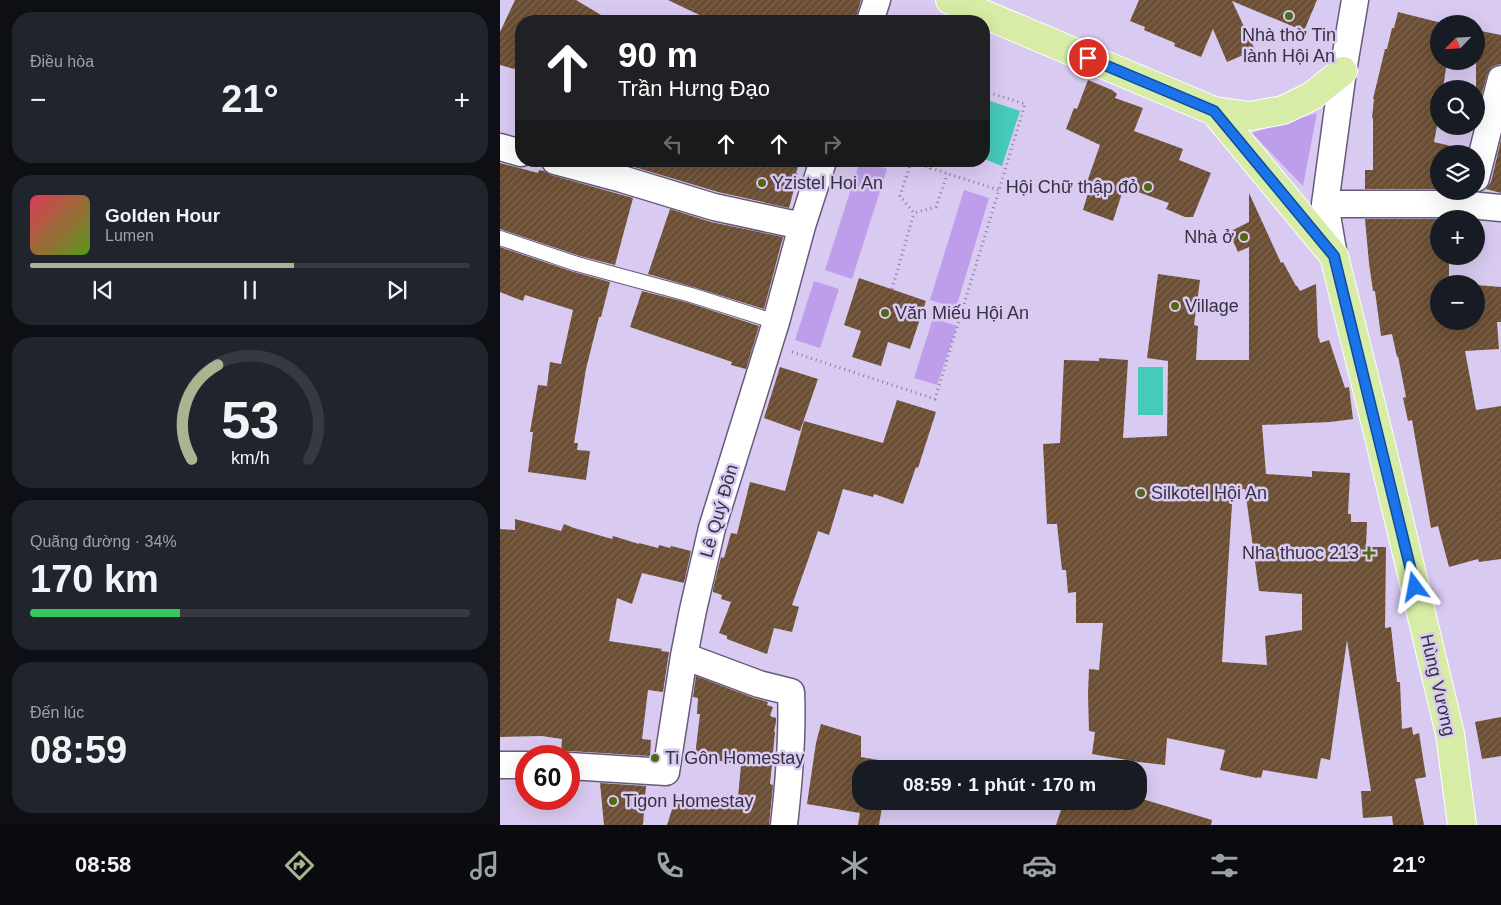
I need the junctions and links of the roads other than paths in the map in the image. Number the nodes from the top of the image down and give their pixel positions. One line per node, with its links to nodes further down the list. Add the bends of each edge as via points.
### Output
1 (877, 0): 4 (street)
2 (950, 0): 5 (main road)
3 (1355, 0): 7 (street)
4 (872, 15)
5 (986, 15)
6 (990, 17): 9 (main road)
7 (1343, 71): 9 (main road, via 1312,96 1283,110 1251,116); 17 (street)
8 (1501, 78): 10 (street)
9 (1214, 111): 21 (main road)
10 (1484, 145)
11 (500, 147): 12 (street)
12 (515, 151)
13 (578, 167): 19 (street, via 714,207)
14 (820, 167): 19 (street, Lê Quý Đôn)
15 (1430, 200): 17 (street)
16 (1477, 200): 18 (street)
17 (1325, 204): 21 (street)
18 (1501, 208)
19 (802, 226): 22 (street, Lê Quý Đôn)
20 (500, 238): 22 (lane)
21 (1334, 256): 28 (main road, Hùng Vương, via 1450,734)
22 (776, 322): 23 (street, Lê Quý Đôn, via 712,528)
23 (684, 656): 26 (street, Lê Quý Đôn, via 666,772); 27 (street, via 759,684 791,692 791,764)
24 (500, 765): 25 (street)
25 (515, 765)
26 (580, 767)
27 (784, 825)
28 (1462, 825)

